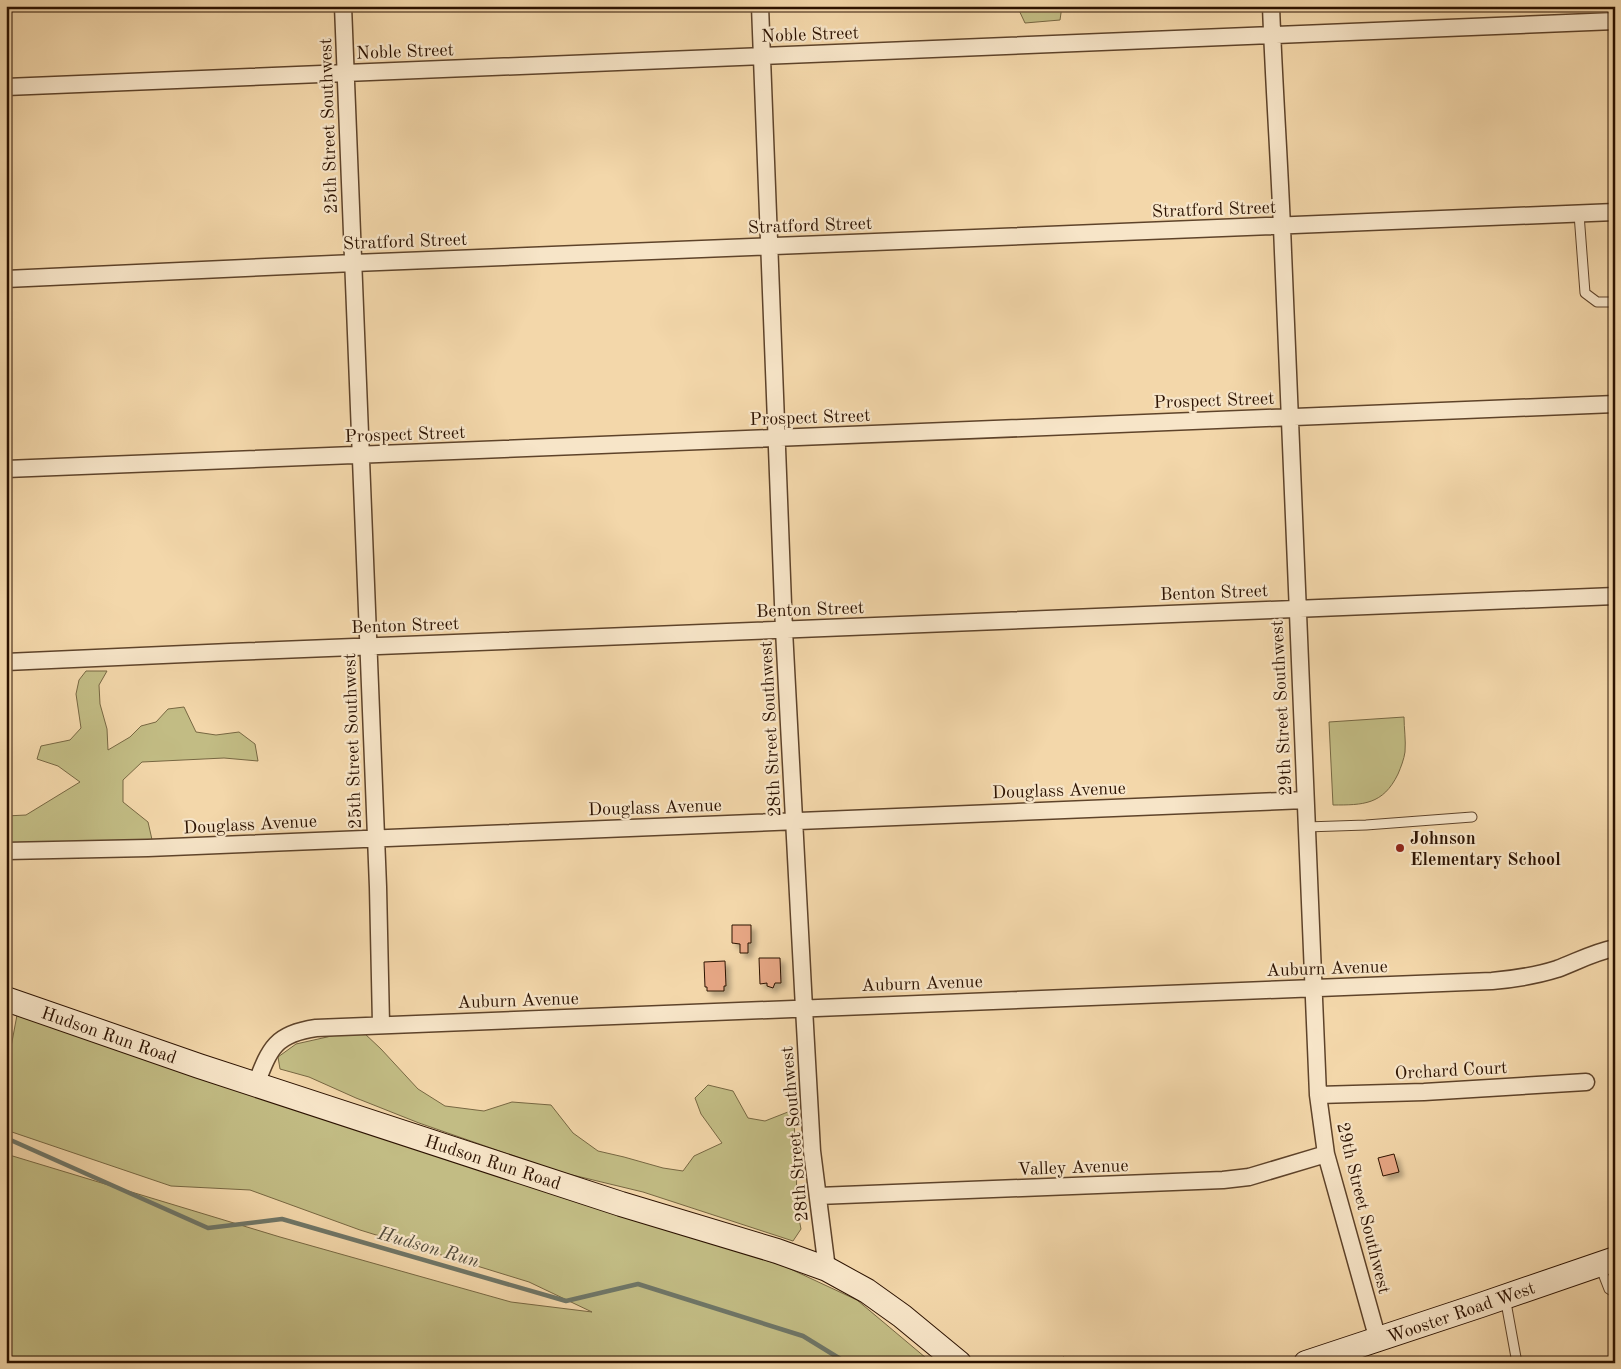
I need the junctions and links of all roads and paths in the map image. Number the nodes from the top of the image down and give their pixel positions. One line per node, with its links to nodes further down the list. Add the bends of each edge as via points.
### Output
1 (343, 6): 7 (street, 25th Street Southwest)
2 (760, 6): 6 (street, 28th Street Southwest)
3 (1271, 6): 5 (street, 29th Street Southwest)
4 (1615, 21): 5 (street, Noble Street)
5 (1272, 36): 6 (street, Noble Street); 11 (street, 29th Street Southwest)
6 (762, 56): 7 (street, Noble Street); 12 (street, 28th Street Southwest)
7 (346, 73): 8 (street, Noble Street); 13 (street, 25th Street Southwest)
8 (6, 87)
9 (1615, 212): 10 (street, Stratford Street)
10 (1579, 214): 11 (street, Stratford Street); 15 (lane, via 1585,293 1597,302)
11 (1282, 226): 12 (street, Stratford Street); 17 (street, 29th Street Southwest)
12 (768, 247): 13 (street, Stratford Street); 18 (street, 28th Street Southwest)
13 (354, 263): 14 (street, Stratford Street); 19 (street, 25th Street Southwest)
14 (6, 279)
15 (1615, 302)
16 (1615, 404): 17 (street, Prospect Street)
17 (1289, 417): 18 (street, Prospect Street); 22 (street, 29th Street Southwest)
18 (776, 438): 19 (street, Prospect Street); 23 (street, 28th Street Southwest)
19 (361, 456): 20 (street, Prospect Street); 24 (street, 25th Street Southwest)
20 (6, 469)
21 (1615, 596): 22 (street, Benton Street)
22 (1296, 609): 23 (street, Benton Street); 26 (street, 29th Street Southwest)
23 (784, 630): 24 (street, Benton Street); 28 (street, 28th Street Southwest)
24 (368, 647): 25 (street, Benton Street); 30 (street, 25th Street Southwest)
25 (6, 662)
26 (1305, 800): 28 (street, Douglass Avenue); 29 (street, 29th Street Southwest)
27 (1472, 817): 29 (lane, via 1366,826)
28 (795, 821): 30 (street, Douglass Avenue); 35 (street, 28th Street Southwest)
29 (1306, 827): 33 (street, 29th Street Southwest)
30 (376, 838): 31 (street, Douglass Avenue); 36 (street, 25th Street Southwest)
31 (6, 851)
32 (1615, 948): 33 (street, Auburn Avenue, via 1518,979)
33 (1313, 988): 35 (street, Auburn Avenue); 39 (street, 29th Street Southwest)
34 (6, 999): 38 (main road, Hudson Run Road)
35 (804, 1008): 36 (street, Auburn Avenue); 41 (street, 28th Street Southwest, via 812,1151)
36 (381, 1024): 38 (street, Auburn Avenue, via 291,1033 273,1047)
37 (1586, 1082): 39 (street, Orchard Court)
38 (256, 1084): 43 (main road, Hudson Run Road)
39 (1318, 1096): 40 (street, 29th Street Southwest)
40 (1326, 1154): 41 (street, Valley Avenue, via 1249,1177 1223,1180); 46 (street, 29th Street Southwest)
41 (818, 1196): 43 (street, 28th Street Southwest)
42 (1607, 1261): 44 (lane, via 1609,1289); 45 (main road, Wooster Road West)
43 (827, 1268): 47 (main road, Hudson Run Road, via 867,1291)
44 (1615, 1294)
45 (1505, 1297): 46 (main road, Wooster Road West); 49 (lane)
46 (1378, 1340): 48 (main road, Wooster Road West)
47 (960, 1363)
48 (1306, 1363)
49 (1517, 1363)

